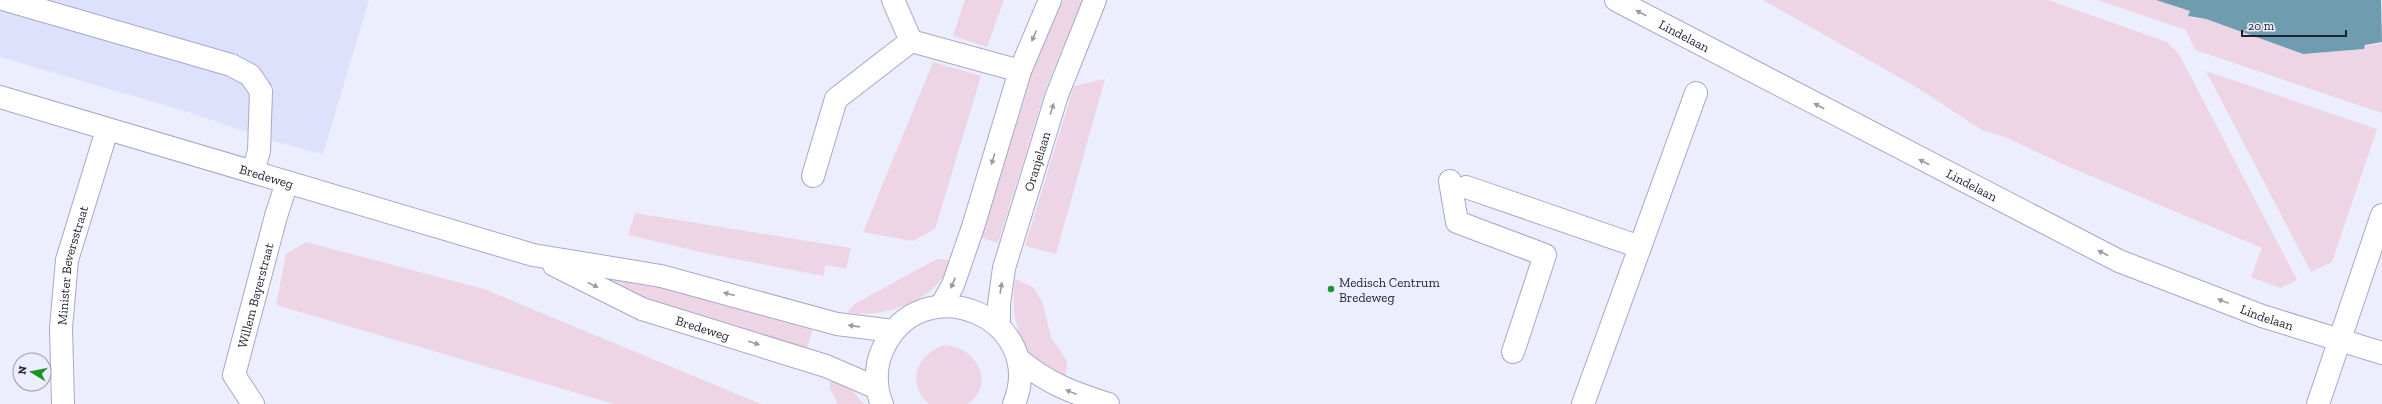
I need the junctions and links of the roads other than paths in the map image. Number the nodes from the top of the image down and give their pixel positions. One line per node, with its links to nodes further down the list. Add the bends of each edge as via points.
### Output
1 (6, 0): 11 (street, via 231,65 250,75 261,91 259,150)
2 (893, 0): 6 (street)
3 (1050, 0): 7 (street, one-way to 7)
4 (1095, 0): 18 (street, Oranjelaan, one-way to 4, via 1004,268 1057,95)
5 (1616, 0): 20 (street, Lindelaan, one-way to 5, via 2262,316 2119,262)
6 (911, 41): 7 (street); 12 (street, via 836,99)
7 (1020, 71): 17 (street, one-way to 17, via 973,227 953,285)
8 (1696, 93): 15 (street)
9 (0, 97): 10 (street, Bredeweg)
10 (107, 130): 11 (street, Bredeweg); 25 (street, Minister Beversstraat, via 67,260 62,328)
11 (253, 172): 13 (street, Bredeweg)
12 (813, 176)
13 (287, 182): 16 (street, Bredeweg); 26 (street, Willem Bayerstraat, via 234,375)
14 (2382, 215): 20 (street)
15 (1640, 247): 21 (street, via 1458,184 1456,222 1545,255); 29 (street)
16 (533, 255): 19 (street, Bredeweg, one-way to 16, via 837,324 661,276); 24 (street, Bredeweg, one-way to 24, via 642,309 826,366)
17 (941, 306): 18 (street, via 963,307 983,314); 19 (street, via 923,310)
18 (999, 327): 23 (street, via 1011,342)
19 (893, 331): 24 (street, via 879,358)
20 (2340, 340): 22 (street, Lindelaan); 30 (street)
21 (1513, 352)
22 (2382, 353)
23 (1018, 359): 27 (street, via 1019,386); 28 (street, one-way to 23, via 1072,393 1042,378)
24 (880, 396)
25 (63, 404)
26 (253, 404)
27 (1014, 404)
28 (1108, 404)
29 (1583, 404)
30 (2318, 404)

